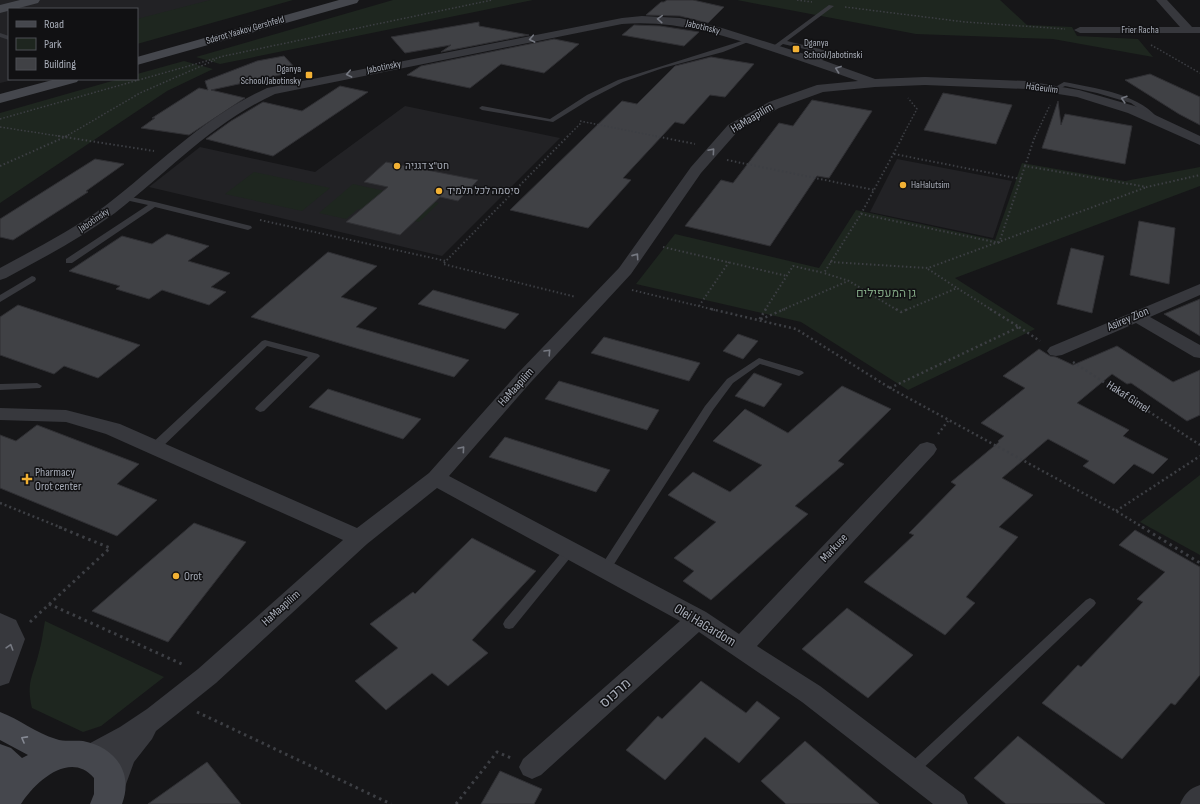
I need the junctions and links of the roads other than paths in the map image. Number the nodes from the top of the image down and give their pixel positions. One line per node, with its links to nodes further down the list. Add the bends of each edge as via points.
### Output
1 (24, 0): 7 (main road)
2 (34, 0): 7 (main road)
3 (323, 0): 12 (main road, Sderot Yaakov Gershfeld)
4 (353, 0): 13 (main road, Sderot Yaakov Gershfeld)
5 (1161, 0): 9 (street)
6 (831, 6): 11 (lane)
7 (3, 9)
8 (1080, 30): 9 (street, Frier Racha)
9 (1195, 31)
10 (750, 40): 11 (street, Jabotinsky); 21 (lane, via 732,48 631,77 609,86 551,121); 23 (street, Jabotinsky, one-way to 23, via 682,21 637,19 271,91 239,105 174,154)
11 (778, 45): 14 (street, Jabotinsky)
12 (138, 51)
13 (138, 60)
14 (818, 62): 17 (street, Jabotinsky, one-way to 14); 18 (street, via 825,74)
15 (34, 80): 19 (main road)
16 (68, 80): 20 (main road)
17 (875, 83): 18 (street, HaMaapilim); 22 (street, HaGeulim, via 998,83 1053,96 1102,100 1157,120)
18 (821, 88): 41 (street, HaMaapilim, one-way to 18, via 524,378 625,271 696,170 732,128 774,104)
19 (0, 89)
20 (0, 99)
21 (482, 108)
22 (1200, 141)
23 (124, 197): 24 (lane); 27 (street, Jabotinsky, via 83,227)
24 (155, 204): 25 (lane); 26 (lane)
25 (248, 228)
26 (69, 261)
27 (0, 275)
28 (32, 279): 30 (lane)
29 (1200, 289): 31 (street, Asirey Zion)
30 (0, 299)
31 (1136, 316): 32 (street, Asirey Zion); 33 (street)
32 (1056, 351)
33 (1200, 353)
34 (799, 373): 44 (lane, via 759,361 730,381 709,408)
35 (37, 386): 36 (lane)
36 (0, 387)
37 (260, 409): 39 (lane, via 315,356 265,342)
38 (0, 414): 39 (street, via 66,416 112,429)
39 (154, 448): 42 (street)
40 (927, 449): 49 (street, Markuse)
41 (436, 478): 42 (street, HaMaapilim); 43 (street, Olei HaGardom)
42 (359, 538): 51 (street, HaMaapilim, via 207,676)
43 (570, 550): 44 (street, Olei HaGardom); 47 (lane)
44 (604, 569): 46 (street, Olei HaGardom)
45 (1090, 603): 56 (lane)
46 (698, 620): 49 (street, Olei HaGardom); 55 (street, מרכוס)
47 (509, 624)
48 (6, 630): 50 (street, one-way to 48)
49 (741, 647): 56 (street, Olei HaGardom, via 811,694)
50 (0, 676)
51 (165, 709): 53 (street, HaMaapilim, via 129,735); 59 (street, HaMaapilim, via 123,756)
52 (0, 725): 53 (main road, one-way to 52, via 52,752)
53 (82, 755): 57 (main road, via 46,761 33,769); 59 (main road, via 102,762 110,773)
54 (0, 758): 57 (main road, via 12,769)
55 (532, 767)
56 (911, 771): 60 (street, Olei HaGardom)
57 (8, 797)
58 (1200, 797): 61 (street)
59 (108, 799)
60 (954, 804)
61 (1194, 804)

